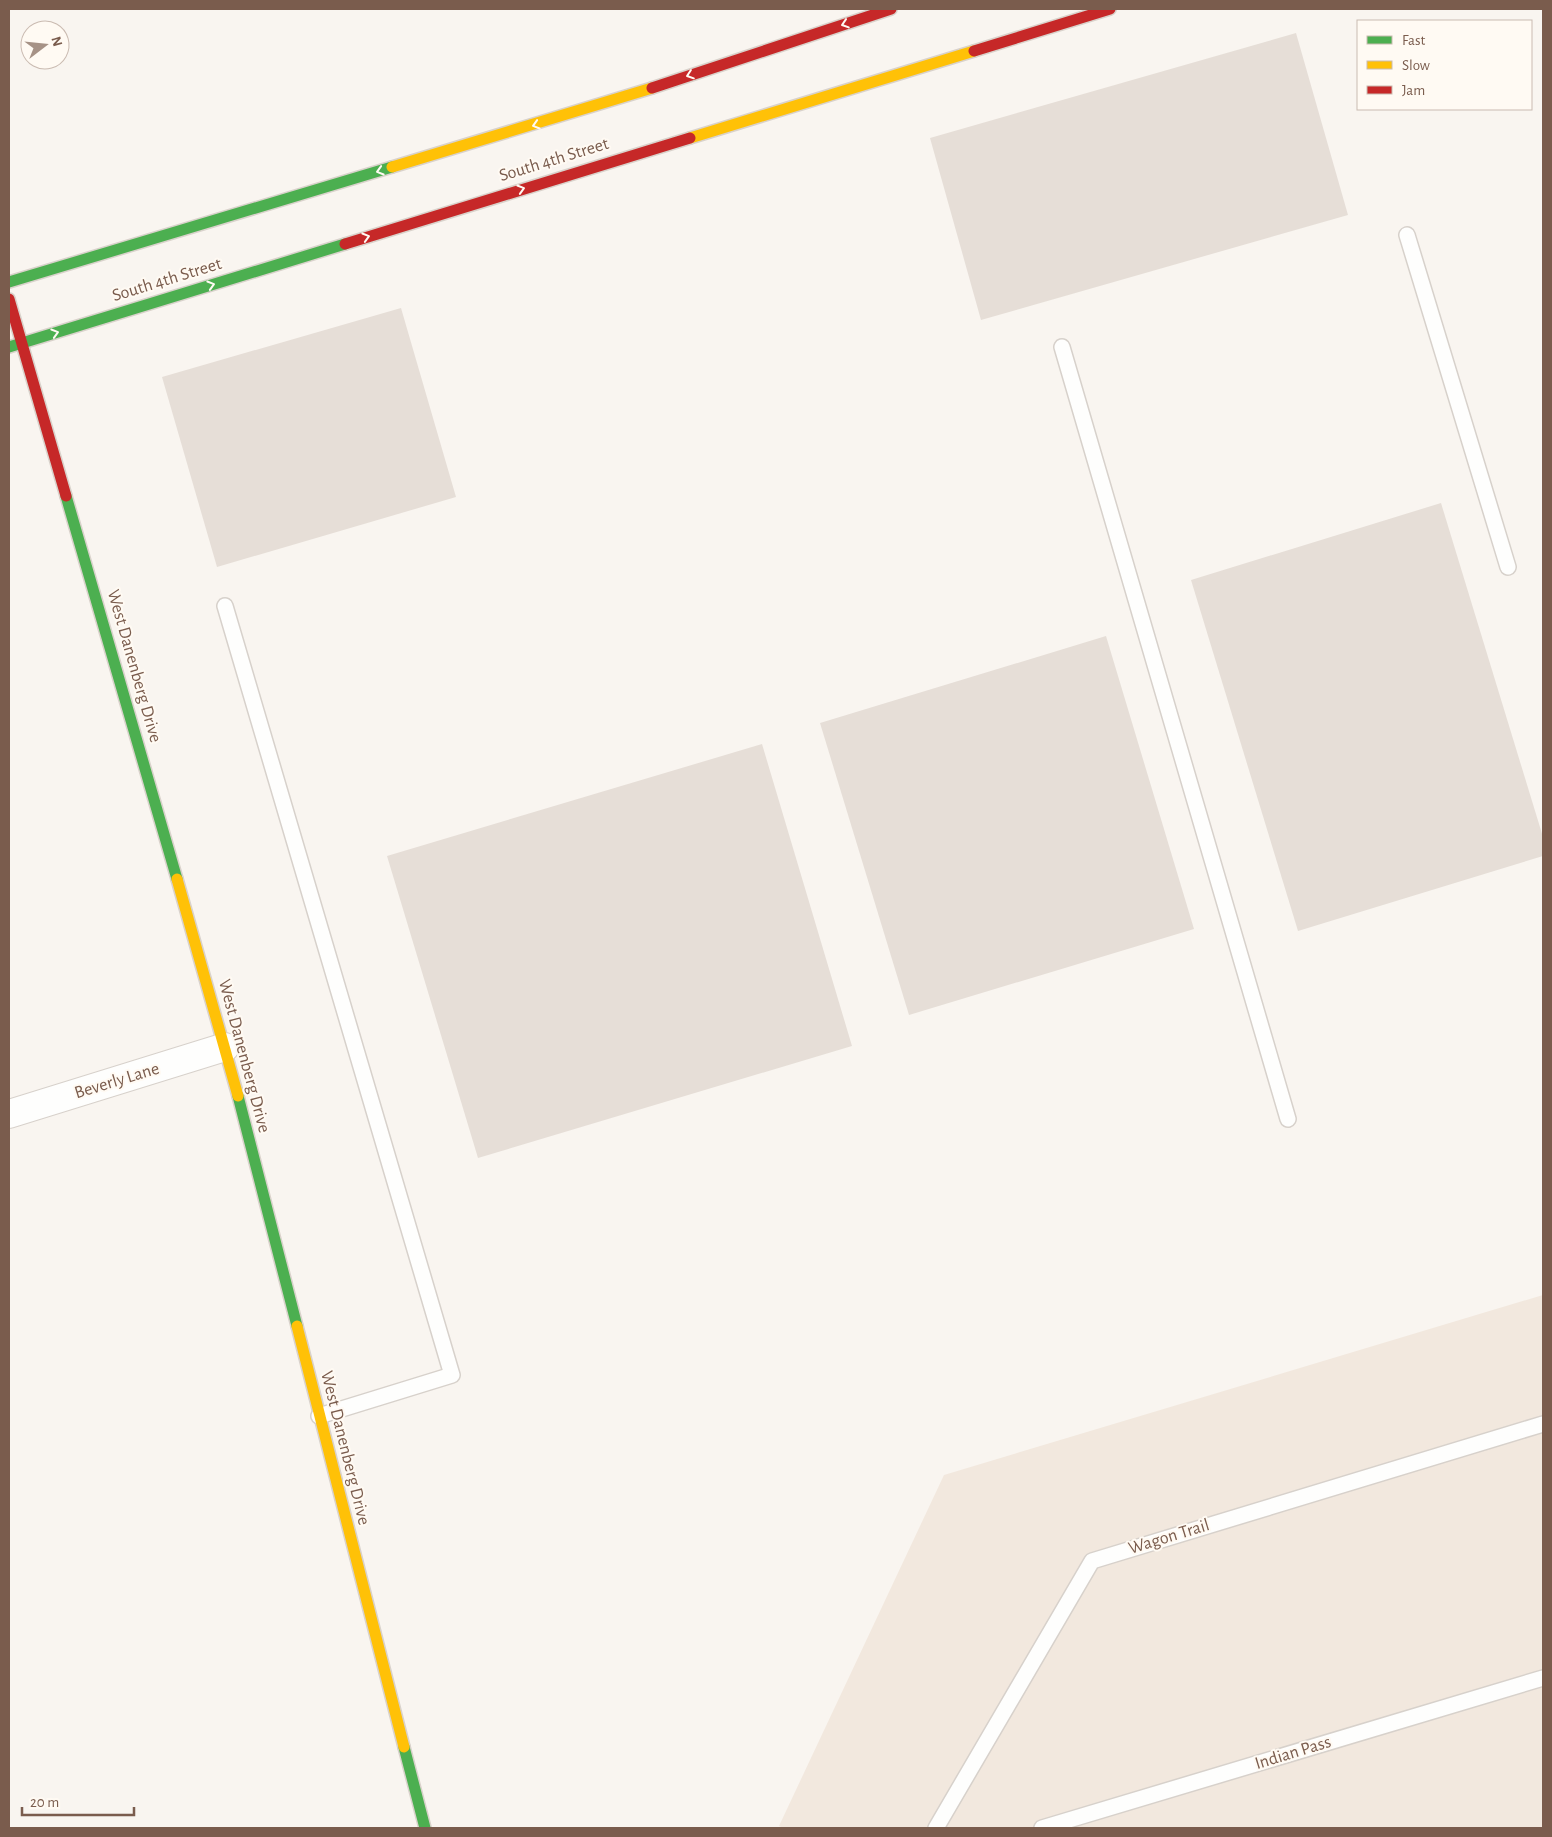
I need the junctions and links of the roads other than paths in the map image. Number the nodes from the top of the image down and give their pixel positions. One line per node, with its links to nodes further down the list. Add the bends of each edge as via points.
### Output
1 (891, 9): 4 (main road, one-way to 4, via 613,102)
2 (1110, 9): 6 (main road, South 4th Street, one-way to 2)
3 (1407, 235): 9 (lane)
4 (9, 282)
5 (9, 299): 6 (main road, West Danenberg Drive)
6 (22, 344): 8 (main road, South 4th Street); 11 (main road, West Danenberg Drive)
7 (1062, 346): 13 (lane)
8 (9, 348)
9 (1508, 567)
10 (225, 606): 14 (lane, via 452,1375)
11 (225, 1047): 12 (street, Beverly Lane); 14 (main road, West Danenberg Drive)
12 (9, 1114)
13 (1288, 1119)
14 (319, 1416): 17 (main road, West Danenberg Drive)
15 (1543, 1424): 18 (lane, Wagon Trail, via 1092,1560)
16 (1543, 1678): 19 (lane, Indian Pass)
17 (425, 1828)
18 (936, 1828)
19 (1042, 1828)

